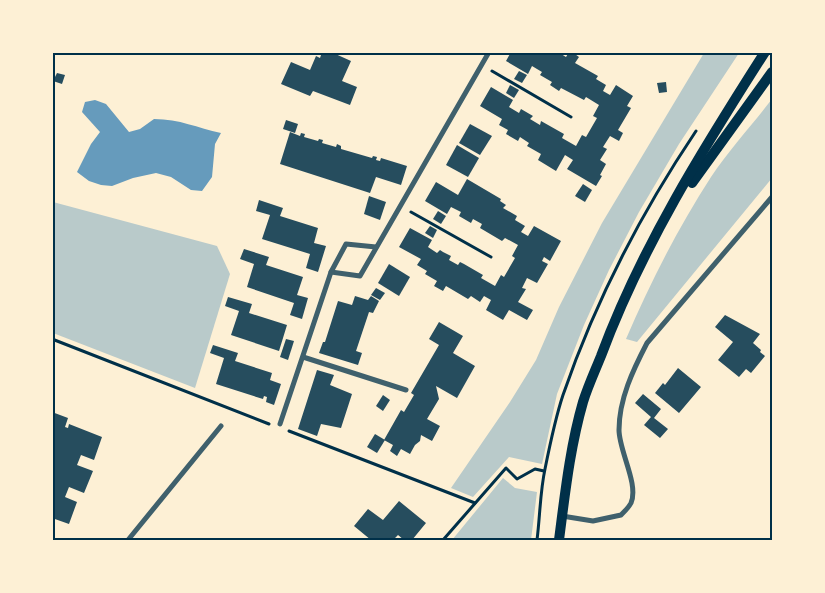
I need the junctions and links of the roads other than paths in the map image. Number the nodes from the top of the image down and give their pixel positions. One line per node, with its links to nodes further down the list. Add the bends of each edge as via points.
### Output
1 (489, 52): 6 (street)
2 (765, 52): 5 (main road, via 714,131)
3 (772, 72): 5 (main road)
4 (772, 197): 12 (street, via 647,343 634,369 621,404 619,432 632,487 631,502 621,515 603,519 593,521)
5 (661, 226): 12 (main road, via 608,334 584,402 570,459)
6 (376, 247): 7 (street, via 346,244); 7 (street, via 360,276)
7 (331, 272): 8 (street)
8 (303, 357): 9 (street); 10 (street)
9 (406, 390)
10 (280, 424)
11 (221, 426): 13 (street)
12 (562, 516): 14 (main road)
13 (128, 540)
14 (559, 540)

